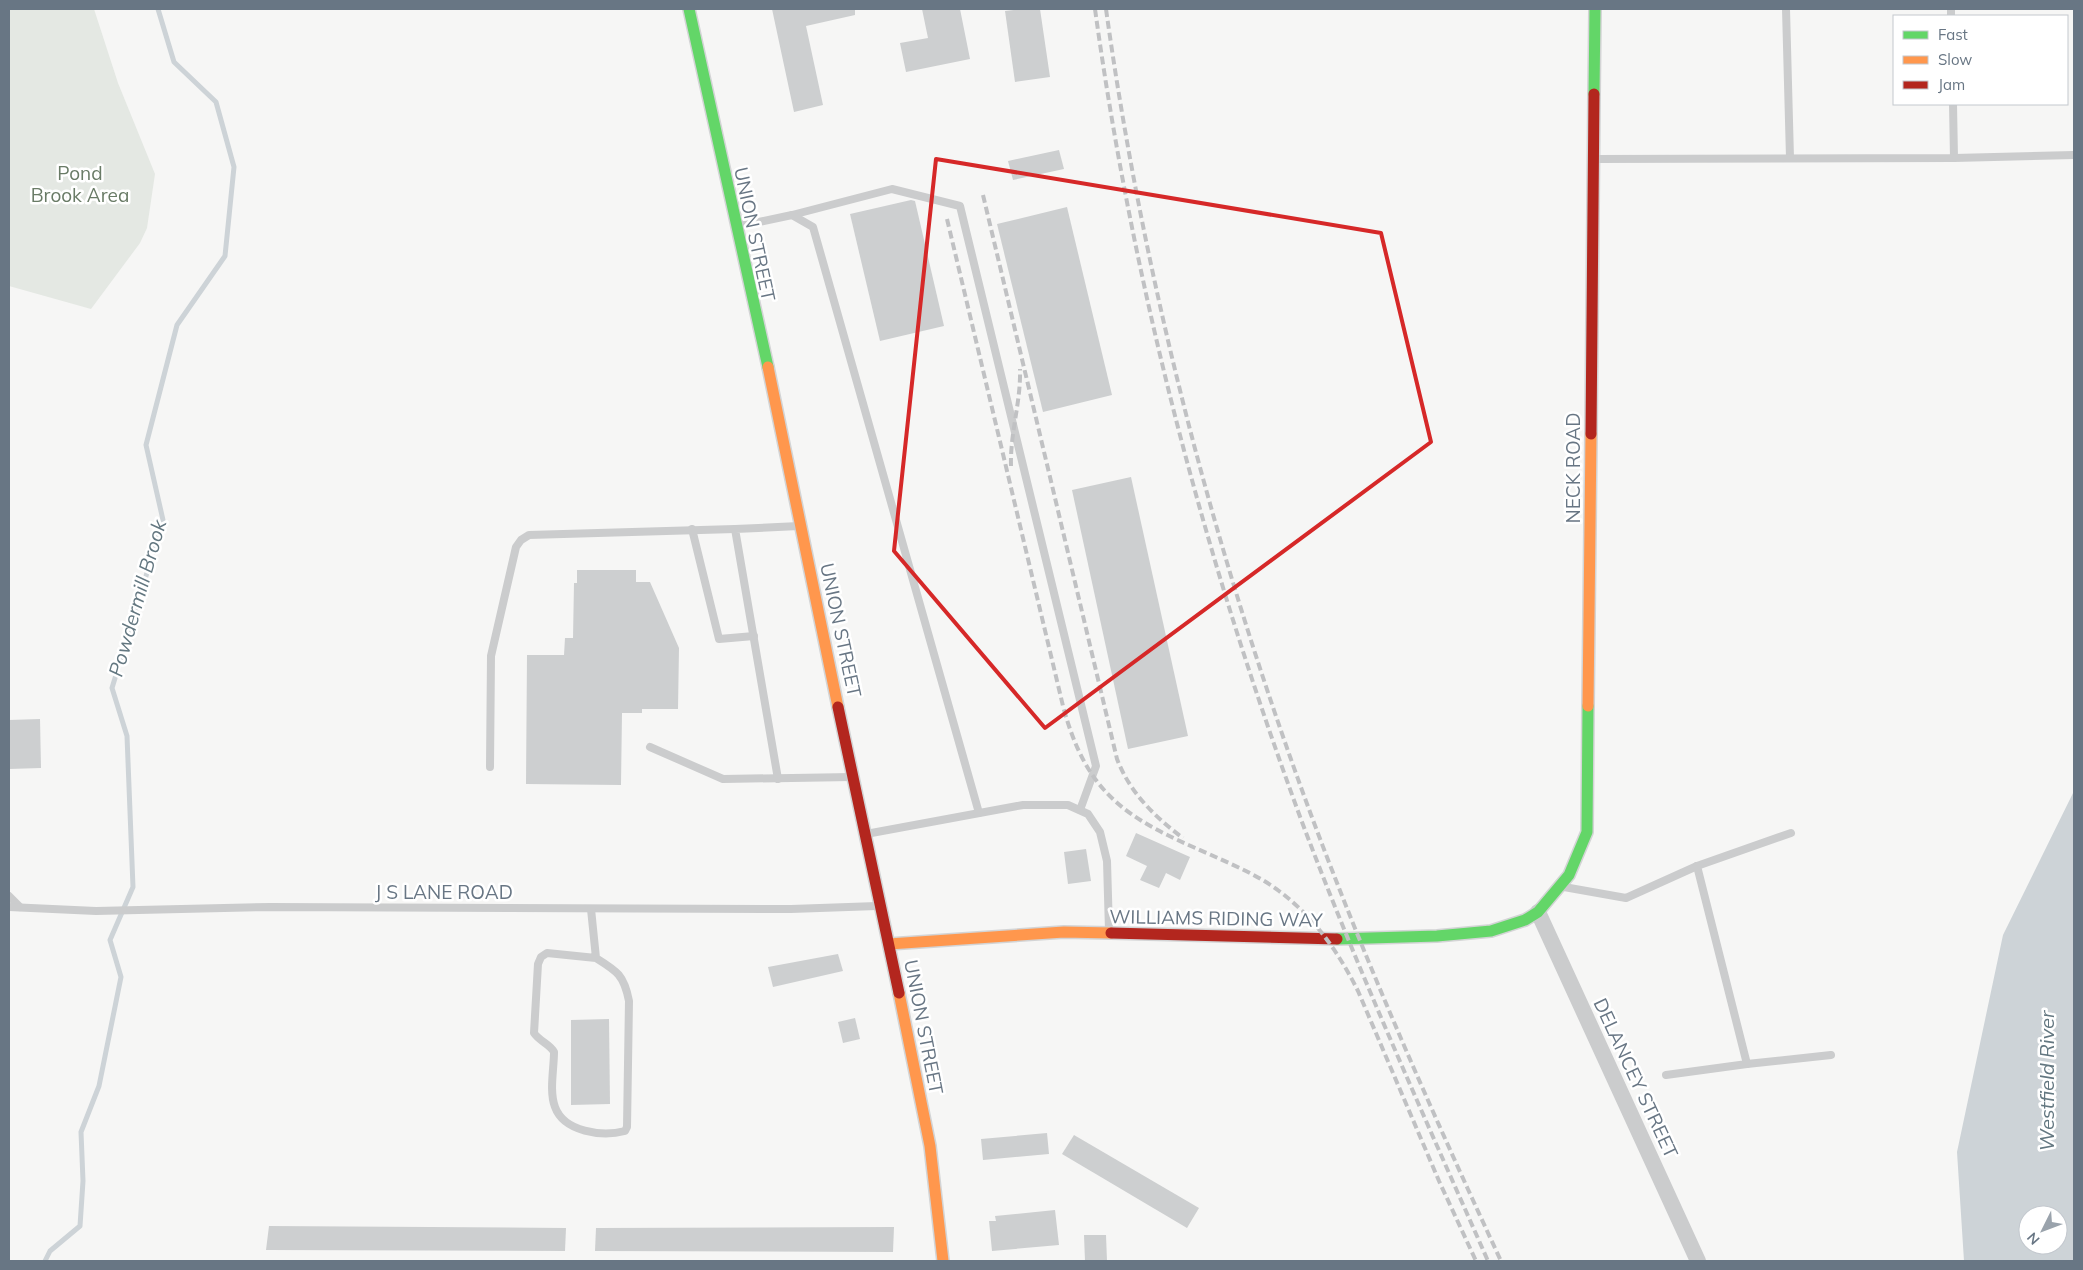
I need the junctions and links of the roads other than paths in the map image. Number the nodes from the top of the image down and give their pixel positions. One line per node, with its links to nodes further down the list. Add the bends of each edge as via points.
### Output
1 (689, 9): 10 (street, UNION STREET)
2 (1595, 9): 8 (street, NECK ROAD)
3 (1786, 9): 6 (lane)
4 (1953, 105): 7 (lane)
5 (2074, 155): 7 (lane)
6 (1790, 158): 7 (lane); 8 (lane)
7 (1954, 158)
8 (1593, 159): 24 (street, NECK ROAD, via 1587,832 1570,875)
9 (792, 216): 10 (lane); 19 (lane, via 892,189 960,206 1096,766); 20 (lane, via 813,227)
10 (736, 227): 11 (street, UNION STREET)
11 (801, 526): 13 (lane); 17 (street, UNION STREET)
12 (692, 529): 13 (lane); 14 (lane, via 719,639); 16 (lane, via 529,535 521,540 516,547 491,656)
13 (735, 529): 14 (lane)
14 (754, 636): 18 (lane)
15 (650, 747): 18 (lane, via 723,779)
16 (490, 767)
17 (854, 777): 18 (lane); 22 (street, UNION STREET)
18 (778, 779)
19 (1080, 810): 20 (lane, via 1068,805 1023,805); 31 (lane, via 1088,814 1100,832 1107,862)
20 (979, 813): 22 (lane)
21 (1791, 833): 23 (lane)
22 (865, 834): 26 (street, UNION STREET)
23 (1697, 866): 24 (lane, via 1626,898); 35 (lane)
24 (1559, 887): 30 (street, NECK ROAD)
25 (9, 896): 28 (lane)
26 (879, 906): 29 (lane, J S LANE ROAD); 32 (street, UNION STREET)
27 (9, 907): 28 (lane, J S LANE ROAD)
28 (20, 907): 29 (lane, J S LANE ROAD, via 96,911 270,907)
29 (591, 909): 33 (lane)
30 (1538, 912): 31 (street, WILLIAMS RIDING WAY, via 1525,920 1491,931 1437,936 1327,939); 38 (street, DELANCEY STREET)
31 (1109, 933): 32 (street, WILLIAMS RIDING WAY, via 1064,932)
32 (889, 944): 37 (street, UNION STREET, via 930,1146)
33 (596, 958): 33 (lane, via 620,974 629,1001 627,1127 619,1132 581,1130 559,1116 553,1096 554,1052 537,1039 534,1032 541,957 547,953)
34 (1832, 1055): 35 (lane)
35 (1747, 1064): 36 (lane)
36 (1666, 1075)
37 (943, 1261)
38 (1698, 1261)

